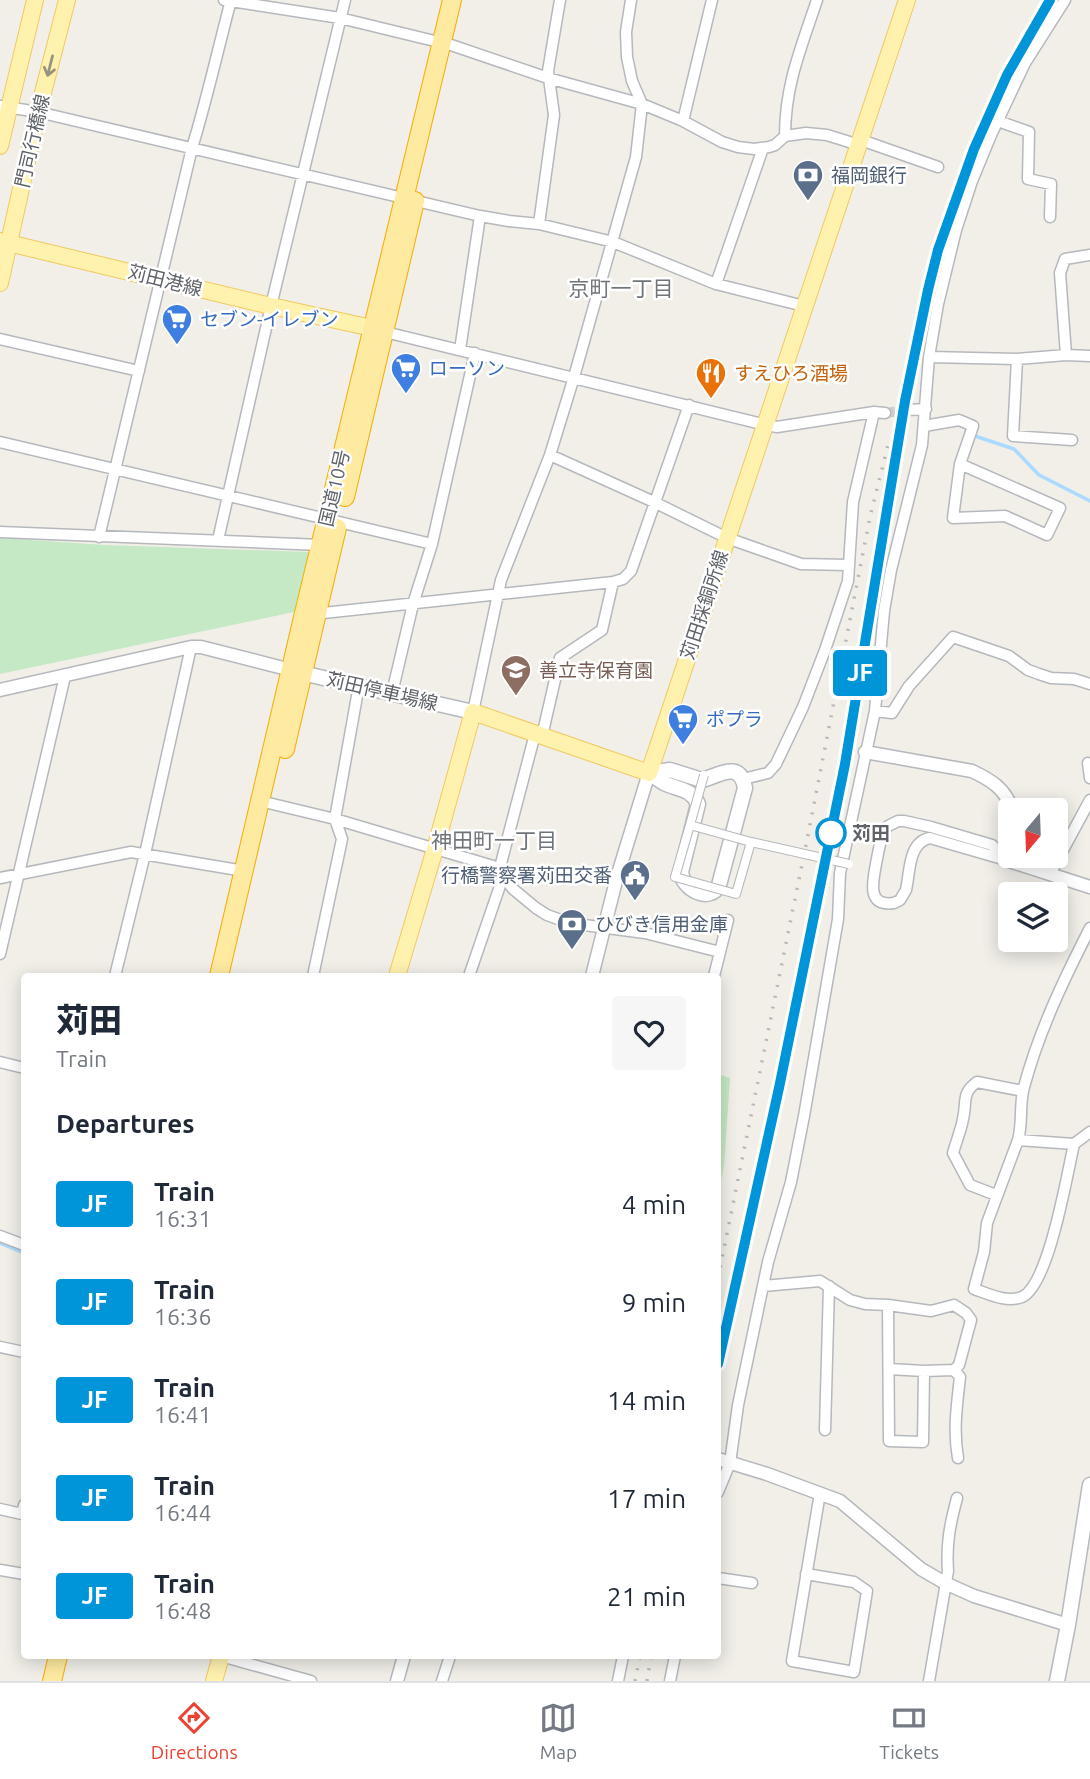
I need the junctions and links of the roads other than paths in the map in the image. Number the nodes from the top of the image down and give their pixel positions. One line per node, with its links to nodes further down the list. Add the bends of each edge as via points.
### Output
1 (35, 0): 17 (main road, 門司行橋線)
2 (66, 0): 18 (main road, 門司行橋線, one-way to 18)
3 (345, 0): 13 (street)
4 (452, 0): 14 (highway, 国道10号)
5 (462, 0): 14 (highway, 国道10号)
6 (560, 0): 15 (street)
7 (631, 0): 16 (street, via 627,57)
8 (712, 0): 19 (street)
9 (817, 0): 21 (street, via 791,75)
10 (907, 0): 22 (main road, 苅田採銅所線)
11 (1065, 0): 20 (street, via 1025,63)
12 (228, 1): 13 (street); 24 (street)
13 (340, 18): 14 (street); 27 (street)
14 (446, 45): 15 (street); 28 (highway, 国道10号)
15 (548, 78): 16 (street); 31 (street, via 554,115)
16 (642, 104): 19 (street); 33 (street, via 636,158)
17 (5, 106): 18 (street); 23 (main road, 門司行橋線)
18 (38, 112): 24 (street); 32 (main road, 門司行橋線)
19 (683, 121): 25 (street, via 730,145)
20 (998, 121): 30 (street, via 1029,132 1028,179 1051,184); 46 (street, via 956,230)
21 (785, 136): 22 (street, via 816,133); 25 (street)
22 (860, 142): 26 (street); 39 (main road, 苅田採銅所線)
23 (0, 146)
24 (192, 148): 27 (street); 35 (street)
25 (762, 148): 37 (street)
26 (938, 167)
27 (303, 175): 28 (street); 38 (street)
28 (409, 200): 29 (street); 40 (highway, 国道10号)
29 (480, 216): 31 (street); 42 (street)
30 (1050, 217)
31 (539, 224): 33 (street)
32 (4, 242): 35 (main road, 苅田港線); 36 (main road, 門司行橋線)
33 (613, 242): 37 (street); 49 (street)
34 (1090, 255): 44 (street, via 1065,260 1060,272)
35 (162, 279): 38 (main road, 苅田港線); 48 (street)
36 (0, 283)
37 (716, 284): 39 (street)
38 (271, 306): 40 (main road, 苅田港線); 60 (street)
39 (804, 306): 53 (main road, 苅田採銅所線)
40 (379, 330): 42 (street); 62 (highway, 国道10号)
41 (0, 339): 48 (street)
42 (460, 349): 43 (street)
43 (475, 353): 49 (street); 67 (street)
44 (1066, 355): 45 (street); 47 (street)
45 (1090, 356)
46 (929, 357): 47 (street); 51 (street)
47 (1017, 359): 55 (street, via 1013,436)
48 (139, 371): 59 (street)
49 (574, 377): 50 (street); 57 (street)
50 (689, 405): 53 (street); 61 (street)
51 (926, 409): 52 (street); 54 (street)
52 (908, 410)
53 (766, 425): 65 (main road, 苅田採銅所線); 69 (street, via 880,413 853,502)
54 (924, 426): 58 (street, via 960,420 973,426); 81 (street, via 884,611)
55 (1072, 440)
56 (0, 442): 59 (street)
57 (550, 455): 61 (street); 71 (street, via 500,580)
58 (960, 464): 58 (street, via 1060,508 1046,536 1005,516 953,518)
59 (115, 469): 60 (street); 64 (street)
60 (227, 496): 62 (street); 66 (street)
61 (654, 502): 65 (street); 70 (street, via 631,571)
62 (333, 521): 67 (street); 68 (highway, 国道10号); 73 (highway, 国道10号)
63 (0, 532): 64 (street)
64 (99, 537): 66 (street)
65 (727, 538): 69 (street, via 801,564); 86 (main road, 苅田採銅所線)
66 (218, 540): 68 (street)
67 (432, 544): 72 (street)
68 (321, 545): 73 (highway, 国道10号)
69 (848, 565): 89 (street, via 848,581 825,650 776,764 768,773)
70 (613, 582): 71 (street); 83 (street, via 602,630 560,658)
71 (499, 594): 72 (street); 82 (street)
72 (413, 604): 73 (street); 80 (street)
73 (311, 613): 75 (highway, 国道10号)
74 (191, 647): 75 (street); 76 (street); 97 (street)
75 (298, 672): 78 (main road, 苅田停車場線); 92 (highway, 国道10号)
76 (65, 676): 79 (street); 102 (street)
77 (1090, 684): 81 (street, via 1039,674 1009,656 953,637 909,686 892,713)
78 (359, 685): 80 (main road, 苅田停車場線); 93 (street)
79 (0, 690)
80 (392, 693): 82 (main road, 苅田停車場線)
81 (875, 711): 84 (street)
82 (473, 712): 83 (main road); 96 (main road)
83 (538, 735): 86 (main road); 103 (street)
84 (865, 752): 90 (street, via 972,771 988,778); 129 (street, via 840,873 838,919 804,1116)
85 (1088, 763): 88 (street)
86 (649, 773): 89 (main road, via 670,769 702,780 726,771); 89 (main road, via 696,798 681,877 692,890 705,893 719,885 745,788); 108 (street)
87 (704, 775): 94 (street, bridge)
88 (1090, 778)
89 (743, 779)
90 (1007, 798)
91 (1090, 800): 104 (street)
92 (265, 802): 93 (street); 101 (highway, 国道10号); 114 (highway, 国道10号)
93 (335, 819): 96 (street); 115 (street, via 342,839)
94 (690, 825): 95 (street, bridge); 95 (street, bridge, via 675,877 736,894)
95 (751, 842): 99 (street, bridge)
96 (435, 849): 103 (street, via 493,866); 116 (main road)
97 (145, 854): 101 (street); 102 (street, via 131,852); 112 (street)
98 (1006, 860): 98 (street, via 924,839 915,847 900,900 883,903 872,890 881,837 898,821 992,845)
99 (849, 864)
100 (1031, 868): 104 (street)
101 (244, 871): 113 (highway, 国道10号)
102 (19, 874): 105 (street); 111 (street)
103 (501, 874): 108 (street, via 547,915); 117 (street)
104 (1050, 874): 106 (street)
105 (0, 878)
106 (1090, 887)
107 (728, 920): 110 (street)
108 (604, 928): 110 (street); 118 (street)
109 (1090, 928): 122 (street, via 1057,997)
110 (720, 952): 119 (street)
111 (0, 954)
112 (116, 973)
113 (220, 973)
114 (231, 973)
115 (314, 973)
116 (398, 973)
117 (470, 973)
118 (593, 973)
119 (715, 973)
120 (0, 1062): 121 (street)
121 (21, 1067)
122 (1023, 1091): 124 (street); 126 (street, via 977,1082 964,1101 953,1153 970,1185)
123 (1090, 1132): 125 (street)
124 (1018, 1140): 125 (street); 126 (street)
125 (1074, 1144): 126 (street, via 1048,1257 1037,1282 1024,1296 1008,1300 974,1289)
126 (996, 1195)
127 (0, 1236): 128 (street)
128 (21, 1244)
129 (763, 1286): 130 (street, via 820,1281); 139 (street)
130 (829, 1286): 131 (street, via 850,1300); 137 (street)
131 (888, 1305): 134 (street); 135 (street, via 931,1311 954,1305 966,1313 971,1320)
132 (0, 1347): 133 (street)
133 (21, 1351)
134 (889, 1369): 136 (street); 136 (street, via 889,1441 923,1442)
135 (954, 1370): 136 (street); 138 (street, via 960,1377 955,1416)
136 (924, 1371)
137 (825, 1430)
138 (958, 1458)
139 (724, 1461): 141 (street)
140 (1090, 1485): 145 (main road)
141 (820, 1493): 148 (street); 151 (street, via 840,1501 921,1569)
142 (957, 1498): 151 (street, via 948,1530)
143 (0, 1508): 144 (street)
144 (21, 1514)
145 (1087, 1521): 152 (main road)
146 (0, 1570): 147 (street)
147 (21, 1574)
148 (806, 1574): 148 (street, via 854,1582 867,1591 853,1672 792,1661)
149 (721, 1578): 150 (street)
150 (752, 1583)
151 (945, 1583): 152 (street); 169 (street)
152 (1068, 1625): 170 (main road)
153 (57, 1659): 161 (highway)
154 (68, 1659): 162 (highway)
155 (220, 1659): 163 (main road)
156 (232, 1659): 164 (street)
157 (403, 1659): 165 (street)
158 (449, 1659): 166 (street)
159 (623, 1659): 167 (street)
160 (674, 1659): 168 (street)
161 (52, 1681)
162 (63, 1681)
163 (214, 1681)
164 (311, 1681)
165 (397, 1681)
166 (442, 1681)
167 (618, 1681)
168 (670, 1681)
169 (929, 1681)
170 (1057, 1681)

